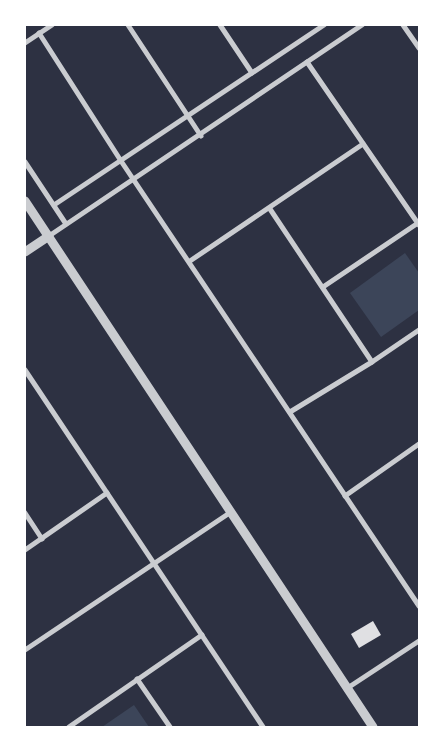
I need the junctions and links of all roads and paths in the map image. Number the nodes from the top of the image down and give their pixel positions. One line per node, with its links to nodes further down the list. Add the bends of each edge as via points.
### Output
1 (52, 25): 8 (street)
2 (128, 25): 13 (street)
3 (220, 25): 12 (street)
4 (324, 25): 7 (street)
5 (362, 25): 11 (street)
6 (403, 25): 10 (street)
7 (315, 28): 12 (street)
8 (39, 33): 9 (street); 16 (street)
9 (25, 43)
10 (419, 48)
11 (307, 62): 14 (street); 15 (street)
12 (252, 73): 13 (street)
13 (188, 115): 14 (street); 16 (street)
14 (201, 136): 18 (street)
15 (363, 144): 21 (street); 23 (street)
16 (121, 161): 18 (street); 20 (street)
17 (25, 162): 20 (street)
18 (134, 180): 22 (street); 26 (street)
19 (25, 201): 24 (street)
20 (54, 205): 22 (street)
21 (270, 210): 26 (street); 27 (street)
22 (66, 224): 24 (street)
23 (419, 224): 27 (street)
24 (49, 236): 25 (street); 35 (street)
25 (25, 252)
26 (190, 261): 31 (street)
27 (323, 287): 29 (street)
28 (419, 330): 29 (street)
29 (372, 362): 31 (street)
30 (25, 370): 33 (street)
31 (290, 412): 34 (street)
32 (419, 444): 34 (street)
33 (107, 493): 37 (street); 39 (street)
34 (345, 496): 40 (street)
35 (231, 512): 39 (street); 45 (street)
36 (25, 513): 37 (street)
37 (42, 539): 38 (street)
38 (25, 550)
39 (154, 563): 41 (street); 43 (street)
40 (419, 606)
41 (202, 635): 44 (street); 48 (street)
42 (419, 641): 45 (street)
43 (25, 650)
44 (137, 679): 46 (street); 47 (street)
45 (346, 689): 49 (street)
46 (69, 727)
47 (170, 727)
48 (263, 727)
49 (373, 727)

